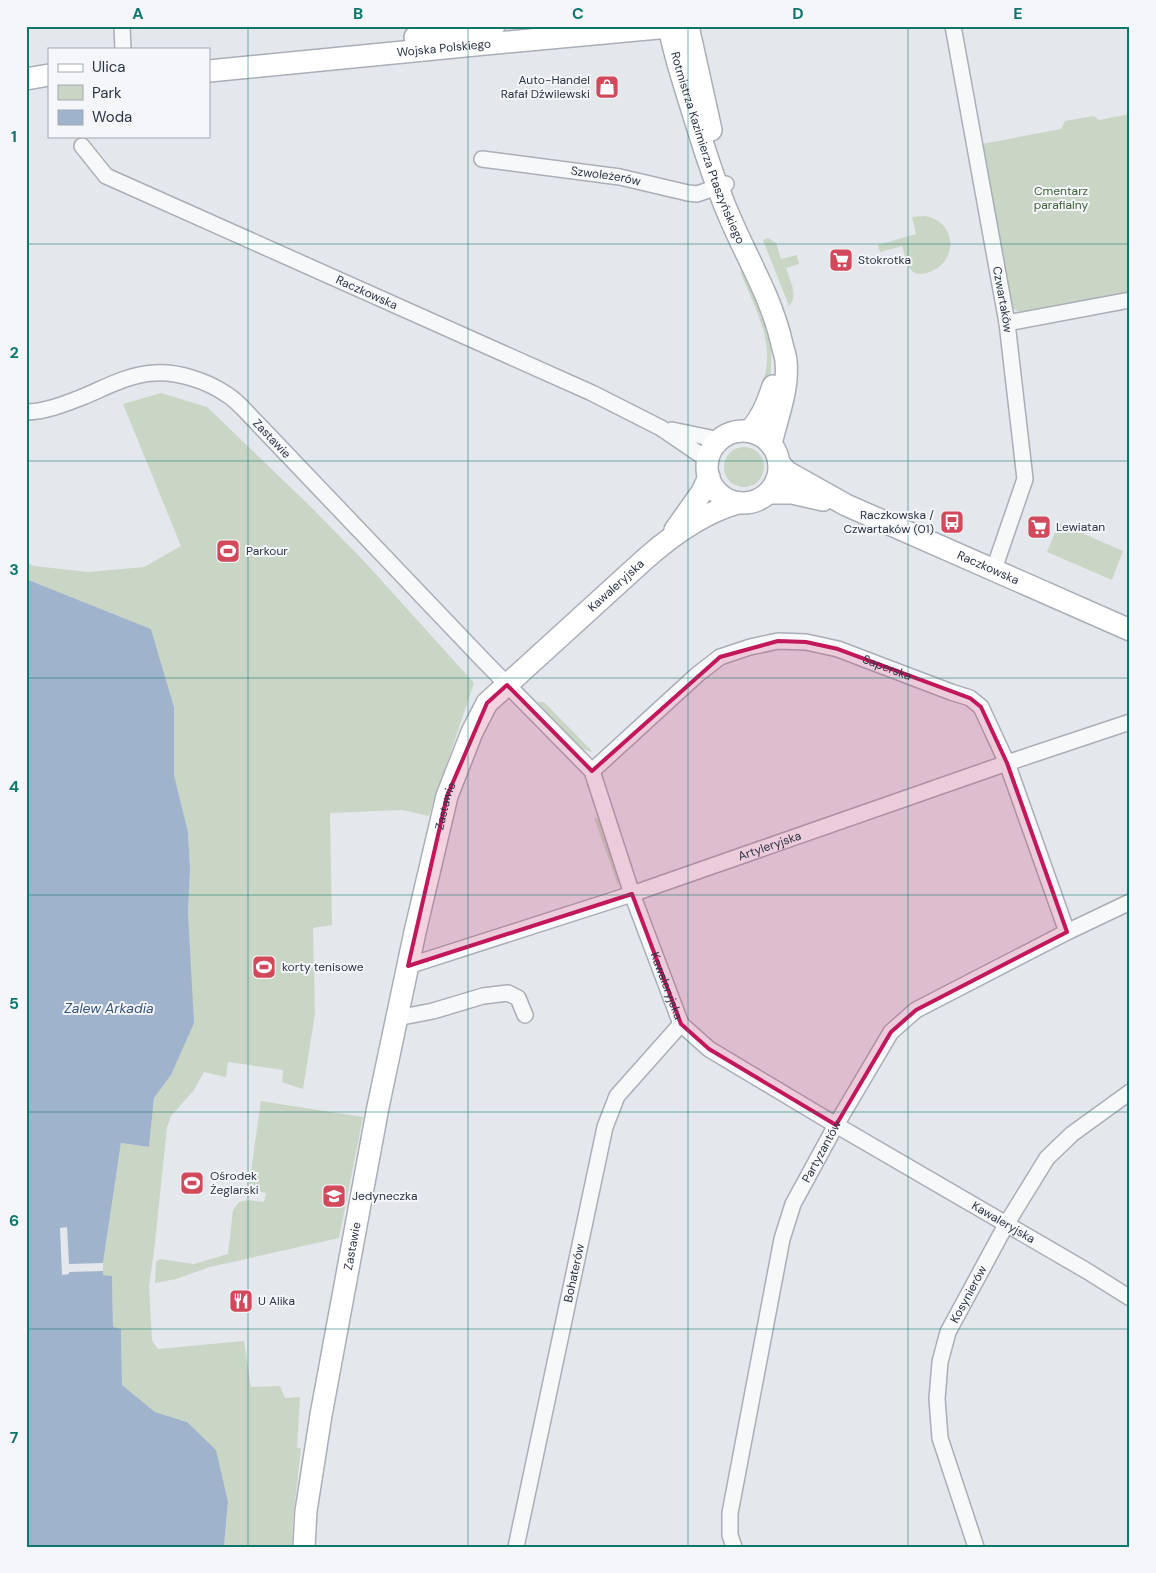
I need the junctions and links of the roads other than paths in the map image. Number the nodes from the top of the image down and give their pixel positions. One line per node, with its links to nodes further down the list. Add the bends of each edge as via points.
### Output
1 (122, 26): 5 (street)
2 (494, 26): 6 (street, Wojska Polskiego)
3 (953, 26): 16 (street, Czwartaków)
4 (677, 27): 7 (street, Wojska Polskiego); 14 (street, Rotmistrza Kazimierza Ptaszyńskiego, via 712,136)
5 (123, 48)
6 (210, 58)
7 (210, 71)
8 (48, 75): 9 (street)
9 (26, 79)
10 (48, 86): 11 (street)
11 (26, 87)
12 (82, 146): 19 (street, Raczkowska, via 106,176 592,393)
13 (482, 159): 14 (street, Szwoleżerów, via 620,177 697,194)
14 (722, 185): 17 (street, Rotmistrza Kazimierza Ptaszyńskiego)
15 (1130, 300): 16 (street)
16 (1007, 323): 29 (street, Czwartaków, via 1025,479)
17 (782, 342): 20 (street, Rotmistrza Kazimierza Ptaszyńskiego, via 772,390 762,413); 22 (street, Rotmistrza Kazimierza Ptaszyńskiego, via 786,390)
18 (26, 412): 31 (street, Zastawie, via 66,403 133,377 153,373 189,378 228,394)
19 (661, 428): 21 (street, Raczkowska); 24 (street, Raczkowska)
20 (749, 431): 21 (street, via 728,434); 22 (street)
21 (720, 440): 24 (street, via 712,449)
22 (771, 444): 23 (street)
23 (779, 463): 25 (street, via 779,474); 27 (street, Raczkowska, via 798,479)
24 (708, 468): 26 (street, via 713,487 720,495); 28 (street, Kawaleryjska, via 696,501)
25 (769, 493): 26 (street, via 760,500); 27 (street, Raczkowska, via 792,493)
26 (738, 503): 28 (street, Kawaleryjska, via 723,507)
27 (846, 505): 29 (street, Raczkowska)
28 (670, 537): 31 (street, Kawaleryjska)
29 (994, 569): 30 (street, Raczkowska)
30 (1130, 630)
31 (507, 685): 34 (street, Kawaleryjska); 38 (street, Zastawie, via 487,703 447,796)
32 (1130, 722): 33 (street, Artyleryjska)
33 (1007, 763): 34 (street, Saperska, via 981,707 970,698 838,649 806,642 778,642 720,657); 35 (street, Artyleryjska); 37 (street, Saperska)
34 (592, 771): 35 (street, Kawaleryjska)
35 (632, 894): 38 (street, Artyleryjska); 41 (street, Kawaleryjska)
36 (1130, 902): 37 (street, Partyzantów)
37 (1067, 932): 43 (street, Partyzantów, via 916,1010 891,1032)
38 (408, 966): 40 (street, Zastawie)
39 (525, 1015): 40 (street, via 518,998 508,993 483,996)
40 (397, 1018): 46 (street, Zastawie, via 321,1415 306,1511)
41 (681, 1024): 43 (street, Kawaleryjska, via 709,1049); 47 (street, Bohaterów, via 617,1096 605,1127)
42 (1130, 1092): 44 (street, Kosynierów, via 1072,1134 1047,1158)
43 (836, 1125): 44 (street, Kawaleryjska); 48 (street, Partyzantów, via 793,1204 782,1239 730,1513 730,1535)
44 (1007, 1223): 45 (street, Kawaleryjska); 49 (street, Kosynierów, via 948,1332 940,1362 937,1399 940,1438)
45 (1130, 1298)
46 (304, 1547)
47 (516, 1547)
48 (734, 1547)
49 (976, 1547)

